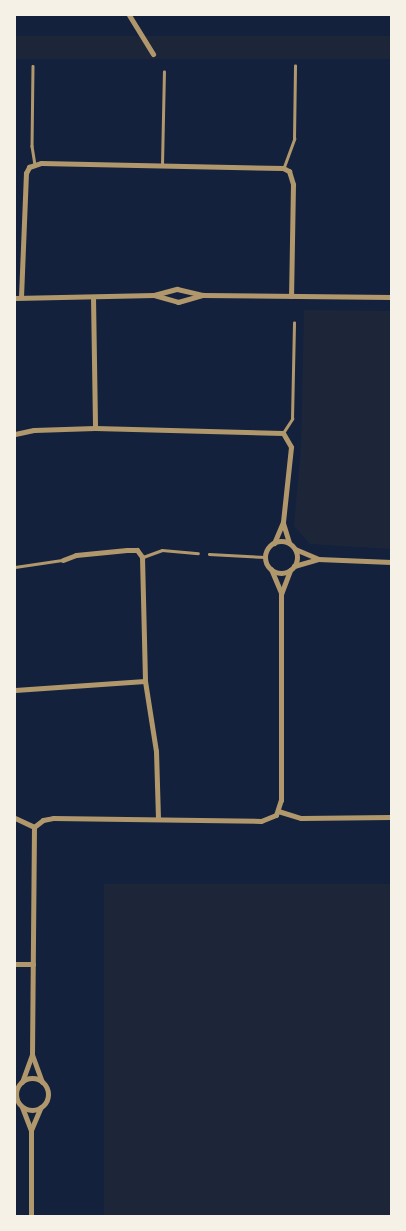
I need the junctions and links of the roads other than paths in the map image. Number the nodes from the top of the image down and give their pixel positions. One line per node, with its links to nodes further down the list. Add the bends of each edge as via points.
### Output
1 (129, 15): 2 (street)
2 (153, 54)
3 (33, 66): 6 (lane, via 32,146)
4 (295, 66): 8 (lane, via 293,150)
5 (164, 72): 7 (lane)
6 (35, 164): 7 (street); 14 (street, via 26,173 23,190)
7 (162, 165): 8 (street)
8 (283, 168): 11 (street, via 289,172 293,184)
9 (203, 295): 10 (street, via 178,302); 10 (street, via 177,289); 11 (street)
10 (154, 296): 12 (street)
11 (291, 296): 13 (street)
12 (93, 297): 14 (street); 16 (street)
13 (391, 297)
14 (18, 298)
15 (294, 323): 17 (lane, via 292,419)
16 (95, 428): 17 (street); 18 (street, via 34,430)
17 (283, 433): 19 (street, via 291,445)
18 (15, 434)
19 (283, 522): 20 (street); 21 (street)
20 (274, 543): 21 (street); 26 (street)
21 (289, 543): 22 (street)
22 (295, 548): 27 (street); 32 (street, via 297,558)
23 (198, 553): 25 (lane, via 162,550)
24 (209, 554): 26 (lane)
25 (142, 557): 28 (street, via 136,550 127,550 76,555); 34 (street, via 145,565)
26 (265, 558): 31 (street)
27 (318, 559): 29 (street); 32 (street)
28 (62, 560): 30 (lane)
29 (391, 562)
30 (15, 567)
31 (271, 568): 32 (street, via 280,572); 33 (street)
32 (292, 568): 33 (street)
33 (281, 594): 36 (street, via 281,800)
34 (145, 681): 35 (street); 39 (street, via 156,750)
35 (15, 690)
36 (278, 811): 37 (street, via 301,818); 39 (street, via 266,821)
37 (391, 817)
38 (15, 818): 40 (street)
39 (158, 819): 40 (street, via 53,818)
40 (34, 827): 42 (street)
41 (15, 964): 42 (street)
42 (32, 964): 43 (street)
43 (32, 1055): 44 (street); 45 (street)
44 (42, 1082): 45 (street, via 32,1079); 47 (street, via 47,1095)
45 (18, 1085): 46 (street, via 16,1098)
46 (19, 1105): 47 (street, via 31,1110); 48 (street)
47 (41, 1107): 48 (street)
48 (31, 1130): 49 (street)
49 (31, 1216)

